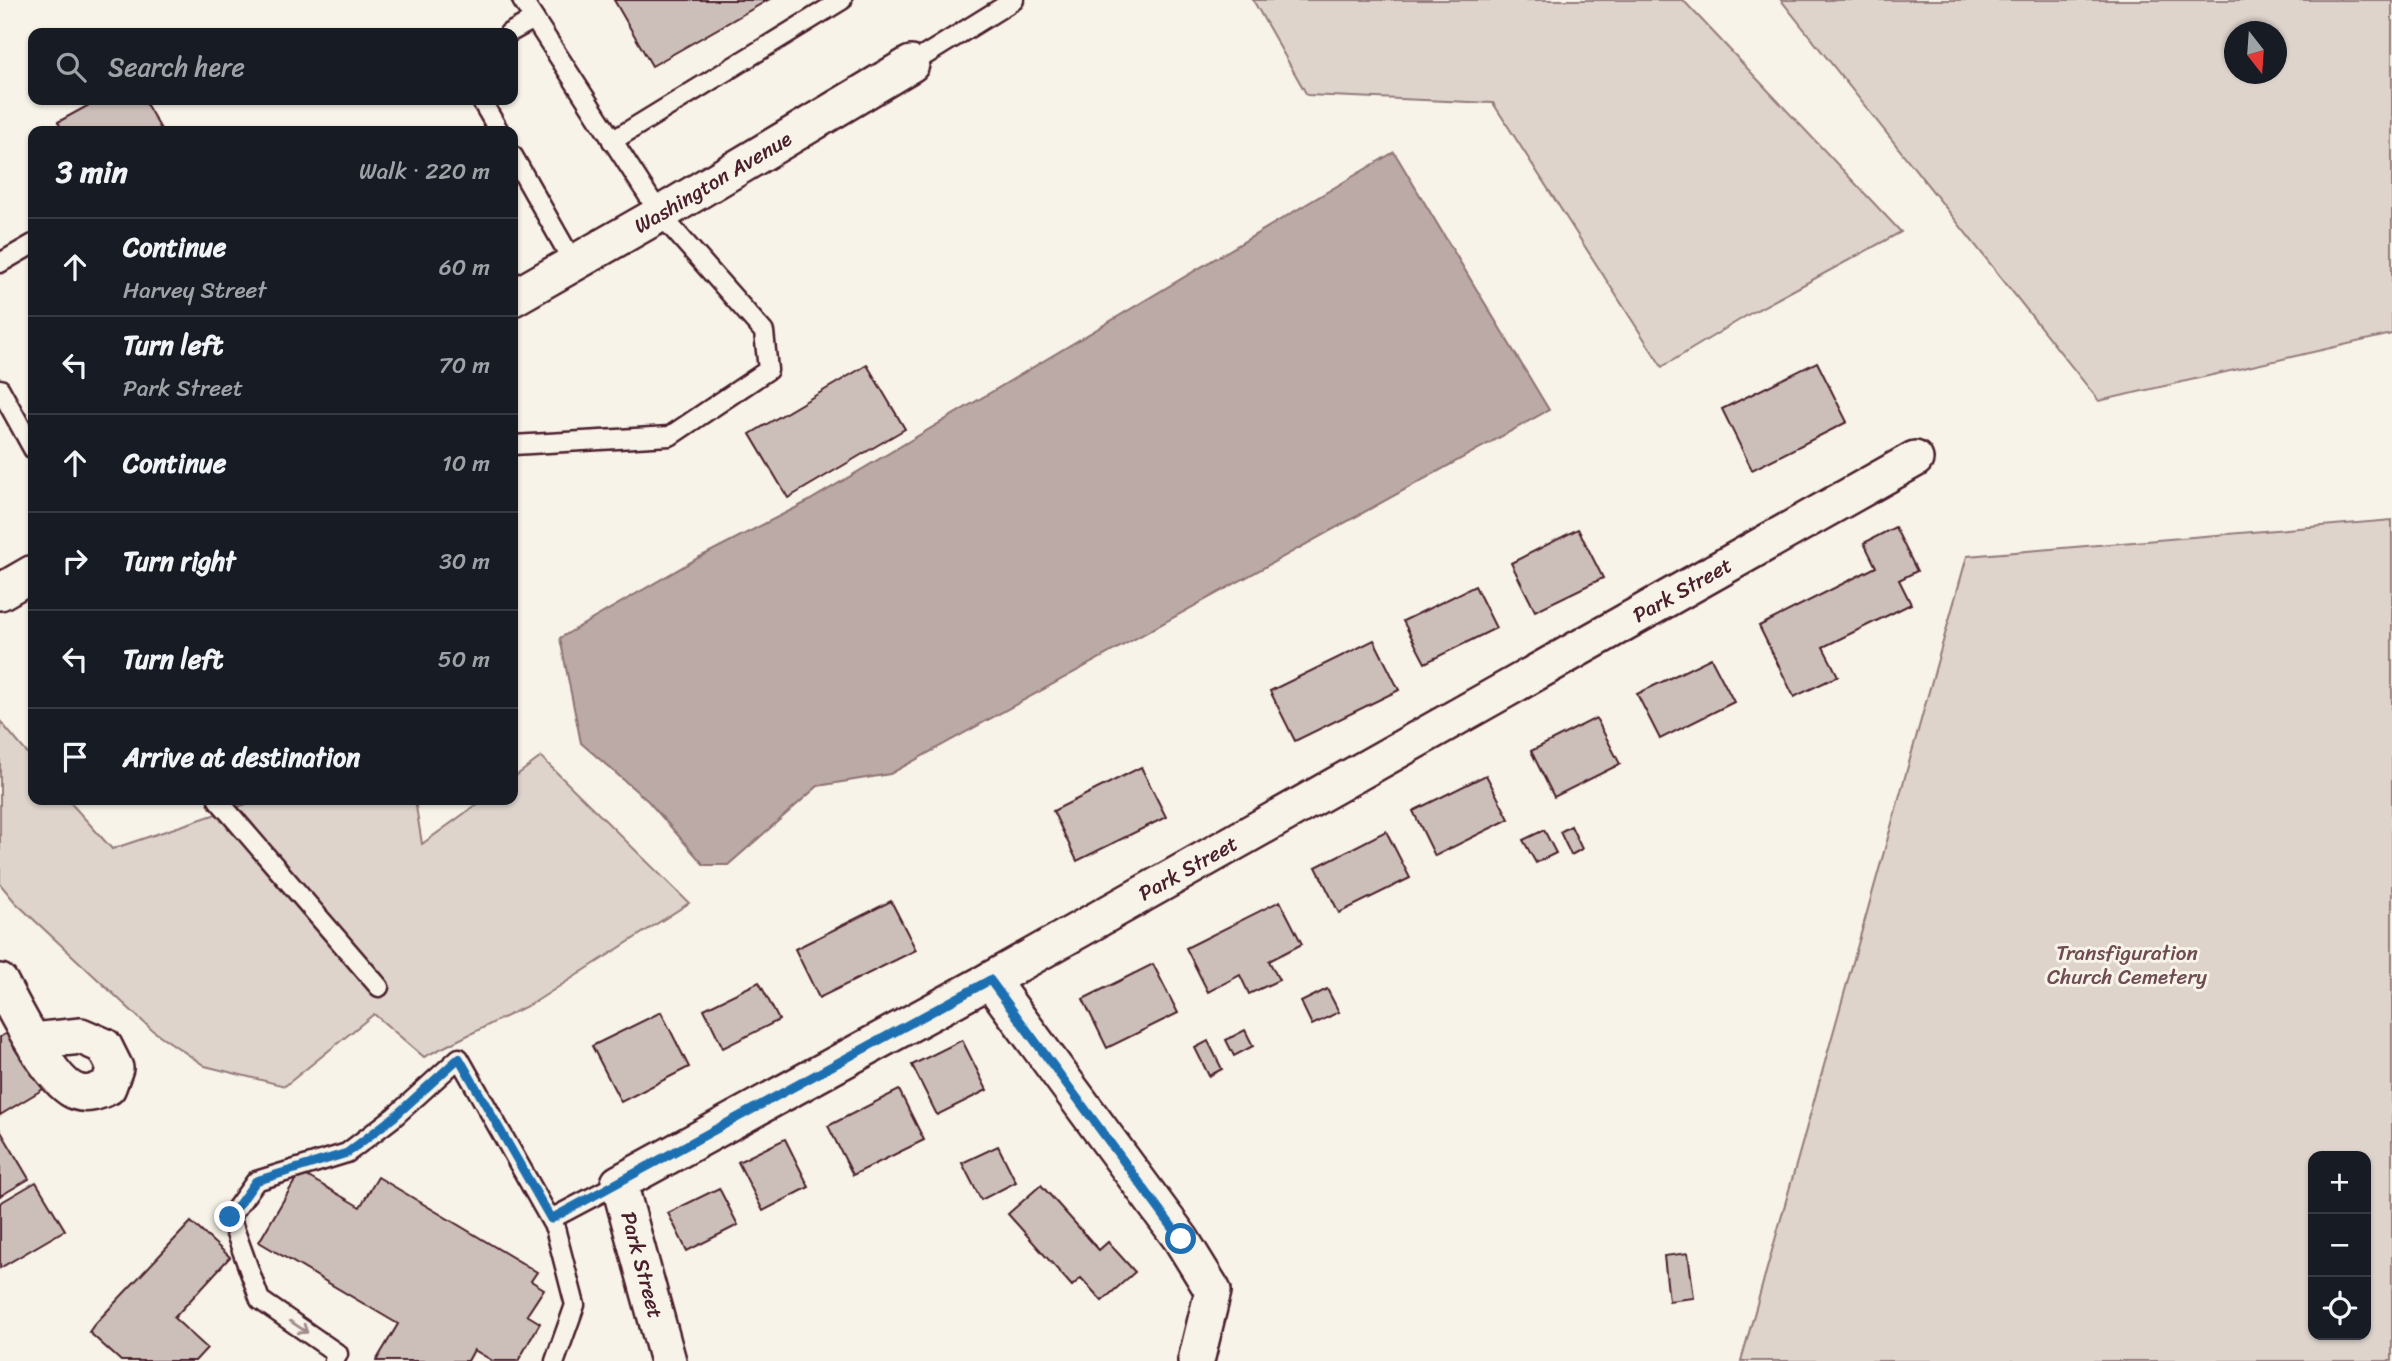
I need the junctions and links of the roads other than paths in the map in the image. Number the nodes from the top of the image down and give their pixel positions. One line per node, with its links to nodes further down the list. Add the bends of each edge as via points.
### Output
1 (523, 0): 4 (lane)
2 (842, 0): 9 (lane)
3 (1014, 0): 6 (lane)
4 (534, 19): 5 (lane); 9 (lane)
5 (518, 28)
6 (911, 64): 11 (street, Washington Avenue)
7 (484, 105): 8 (lane)
8 (496, 126)
9 (612, 141): 11 (lane)
10 (518, 165): 13 (lane)
11 (660, 214): 13 (street, Washington Avenue); 18 (lane, via 764,332 768,370 670,436)
12 (28, 246): 14 (lane)
13 (573, 262): 15 (street, Washington Avenue)
14 (0, 263)
15 (518, 295)
16 (0, 389): 17 (lane)
17 (28, 440)
18 (518, 444)
19 (1915, 459): 21 (street, Park Street)
20 (222, 805): 23 (lane)
21 (990, 980): 25 (street, Park Street); 30 (street, via 1181,1239 1213,1291)
22 (0, 982): 24 (street)
23 (379, 987)
24 (33, 1041)
25 (620, 1183): 26 (lane); 29 (street, Park Street)
26 (551, 1219): 27 (lane, one-way to 27, via 459,1058 347,1153 256,1181 230,1217 260,1300); 28 (lane, via 575,1306)
27 (336, 1357)
28 (555, 1361)
29 (668, 1361)
30 (1196, 1361)

